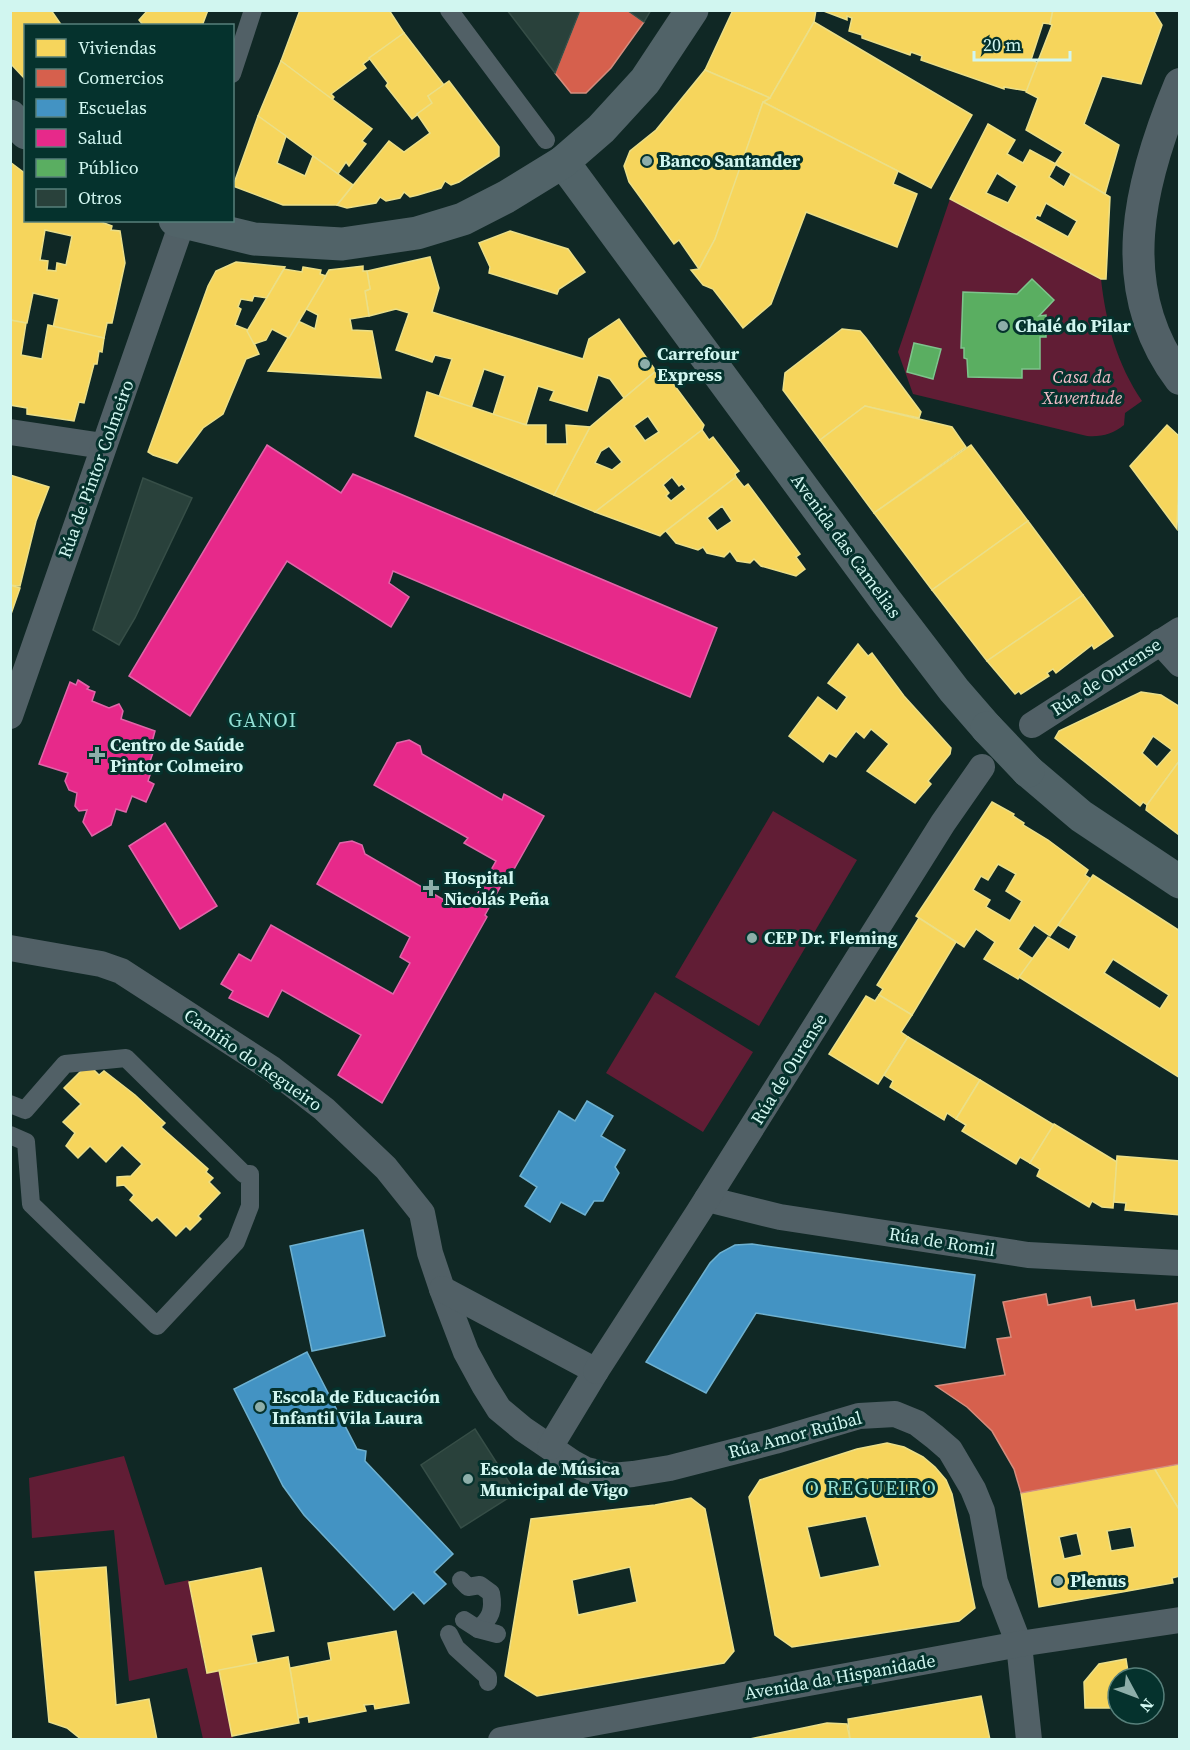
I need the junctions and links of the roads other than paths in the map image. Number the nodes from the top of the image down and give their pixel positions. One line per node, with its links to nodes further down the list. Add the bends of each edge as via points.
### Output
1 (253, 10): 4 (street)
2 (449, 10): 8 (street, Avenida das Camelias)
3 (692, 10): 8 (main road, via 671,45 623,106)
4 (234, 68)
5 (1179, 84): 10 (street, via 1149,168 1138,219 1138,254 1148,319)
6 (10, 116): 7 (main road)
7 (24, 131)
8 (554, 151): 9 (main road, via 506,197 440,228 342,244 263,239); 18 (main road, Avenida das Camelias, bridge, via 954,690 1028,771 1081,816)
9 (179, 222): 12 (street, Rúa de Pintor Colmeiro)
10 (1179, 379)
11 (10, 432): 12 (street)
12 (103, 446): 15 (street, Rúa de Pintor Colmeiro)
13 (1170, 636): 14 (street); 16 (street, Rúa de Ourense)
14 (1179, 664)
15 (10, 716)
16 (1032, 725)
17 (982, 767): 22 (street, Rúa de Ourense)
18 (1179, 882)
19 (10, 948): 24 (street, Camiño do Regueiro, via 121,971 272,1068 324,1109 405,1188 422,1213)
20 (10, 1104): 21 (street, via 25,1110 65,1064 126,1058 244,1174 250,1174 250,1206 236,1242 157,1326 32,1204 26,1143)
21 (10, 1135)
22 (707, 1199): 23 (street, Rúa de Romil, via 780,1217 1028,1255); 25 (street, Rúa de Ourense)
23 (1179, 1263)
24 (442, 1289): 25 (street); 26 (street, Camiño do Regueiro, via 466,1352 500,1409)
25 (596, 1371): 26 (street)
26 (550, 1447): 31 (street, Rúa Amor Ruibal, via 586,1470 612,1476 670,1468 860,1416 895,1414 917,1423 950,1450 973,1490 982,1511 994,1582)
27 (461, 1580): 30 (street, via 468,1587 480,1585 491,1593 494,1607 489,1620 471,1624)
28 (1179, 1620): 31 (street, Avenida da Hispanidade)
29 (449, 1634): 32 (street, via 456,1648 488,1677)
30 (497, 1634)
31 (1019, 1644): 33 (street, Avenida da Hispanidade); 34 (street, Rúa Amor Ruibal)
32 (488, 1682)
33 (501, 1740)
34 (1029, 1740)

